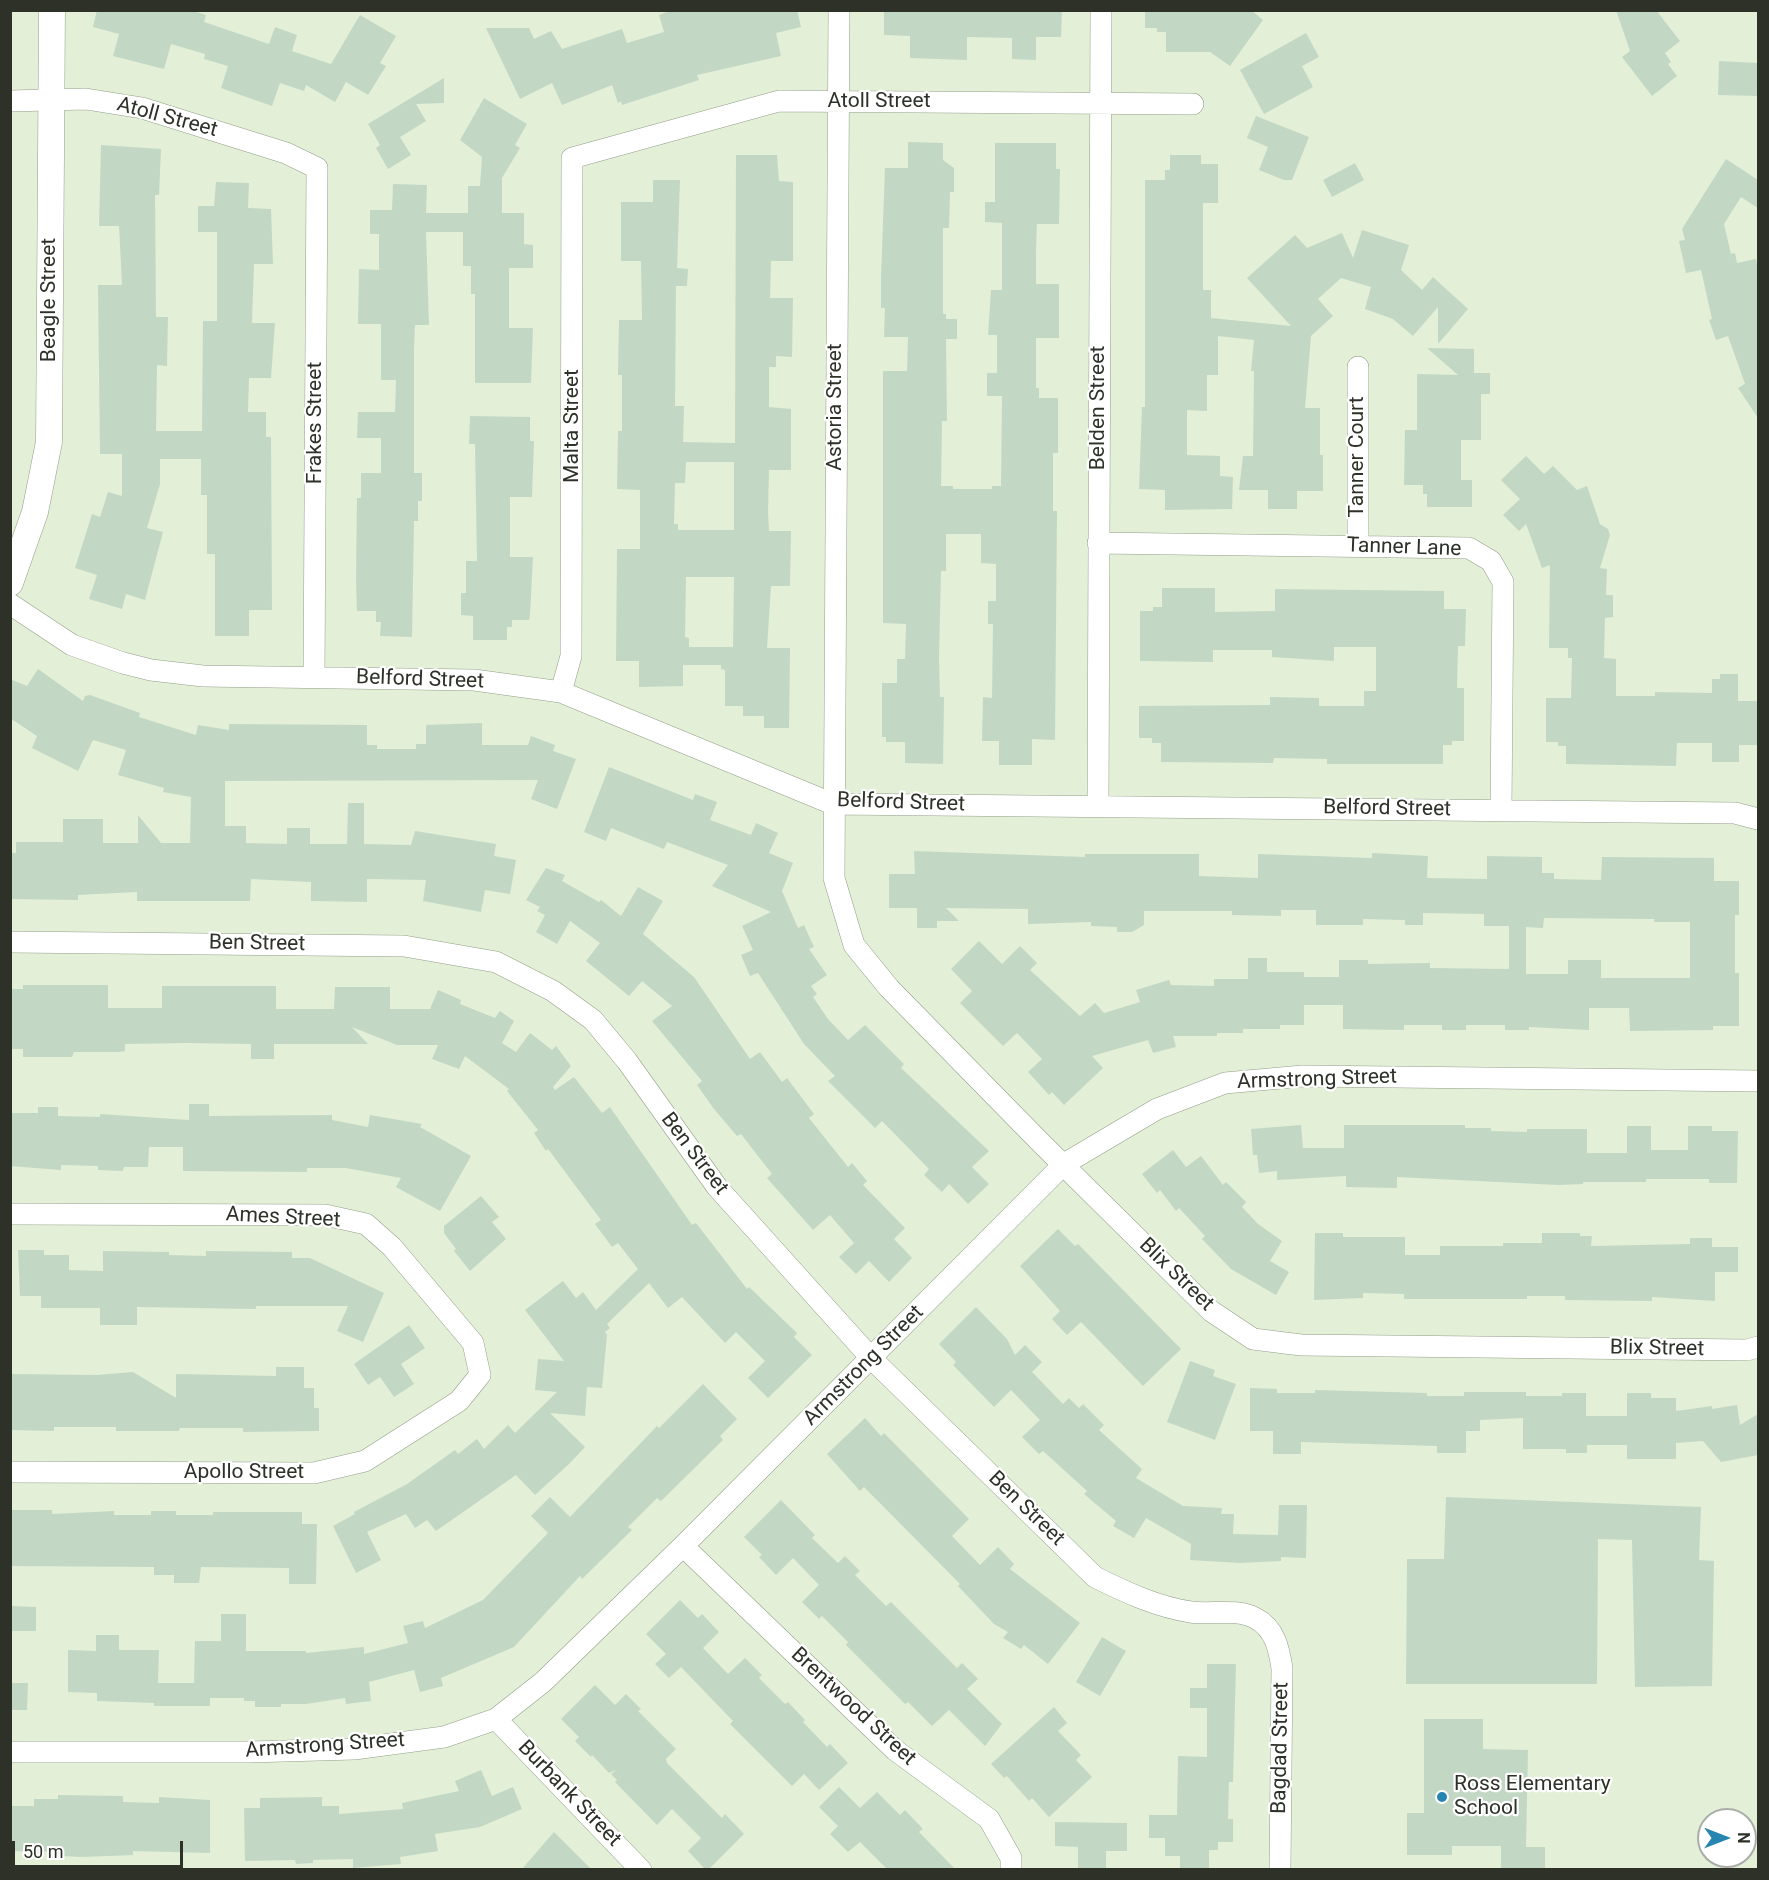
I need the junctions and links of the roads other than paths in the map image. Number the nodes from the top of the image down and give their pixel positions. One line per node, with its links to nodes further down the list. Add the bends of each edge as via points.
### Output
1 (52, 10): 4 (street, Beagle Street)
2 (839, 10): 6 (street, Astoria Street)
3 (1101, 10): 7 (street, Belden Street)
4 (51, 100): 5 (street, Atoll Street); 10 (street, Atoll Street, via 86,99 142,108 286,153); 14 (street, Beagle Street, via 49,442 35,512)
5 (10, 101)
6 (838, 102): 7 (street, Atoll Street); 9 (street, Atoll Street, via 779,102); 18 (street, Astoria Street)
7 (1100, 103): 8 (street, Atoll Street); 12 (street, Belden Street)
8 (1193, 104)
9 (572, 158): 17 (street, Malta Street, via 572,656)
10 (317, 168): 16 (street, Frakes Street)
11 (1358, 367): 13 (street, Tanner Court)
12 (1098, 543): 13 (street, Tanner Lane); 19 (street, Belden Street)
13 (1358, 546): 20 (street, Tanner Lane, via 1469,548 1491,561 1503,582)
14 (10, 583)
15 (10, 604): 16 (street, Belford Street, via 72,645 123,663 203,676)
16 (314, 677): 17 (street, Belford Street, via 474,680)
17 (561, 692): 18 (street, Belford Street)
18 (833, 804): 19 (street, Belford Street); 24 (street, Blix Street, via 834,878 854,945 889,988)
19 (1098, 806): 20 (street, Belford Street)
20 (1501, 810): 21 (street, Belford Street, via 1736,813)
21 (1758, 819)
22 (10, 942): 27 (street, Ben Street, via 404,946 496,962 553,991 593,1020 717,1187)
23 (1758, 1081): 24 (street, Armstrong Street, via 1303,1076 1226,1083 1157,1109)
24 (1064, 1164): 26 (street, Blix Street, via 1212,1311 1253,1339 1301,1345 1747,1350); 27 (street, Armstrong Street)
25 (10, 1214): 28 (street, Ames Street, via 325,1215 366,1224 392,1247 473,1343 480,1375)
26 (1758, 1347)
27 (872, 1359): 30 (street, Armstrong Street); 31 (street, Ben Street, via 1095,1577 1125,1592 1191,1612 1255,1618)
28 (459, 1401): 29 (street, Apollo Street, via 365,1461 314,1473)
29 (10, 1472)
30 (683, 1546): 32 (street, Armstrong Street, via 543,1682); 35 (street, Brentwood Street, via 895,1750 989,1819 1011,1858)
31 (1269, 1630): 36 (street, Bagdad Street, via 1278,1643 1282,1668)
32 (496, 1719): 33 (street, Armstrong Street, via 444,1737 354,1749); 34 (street, Burbank Street)
33 (10, 1752)
34 (641, 1869)
35 (1011, 1869)
36 (1280, 1869)

